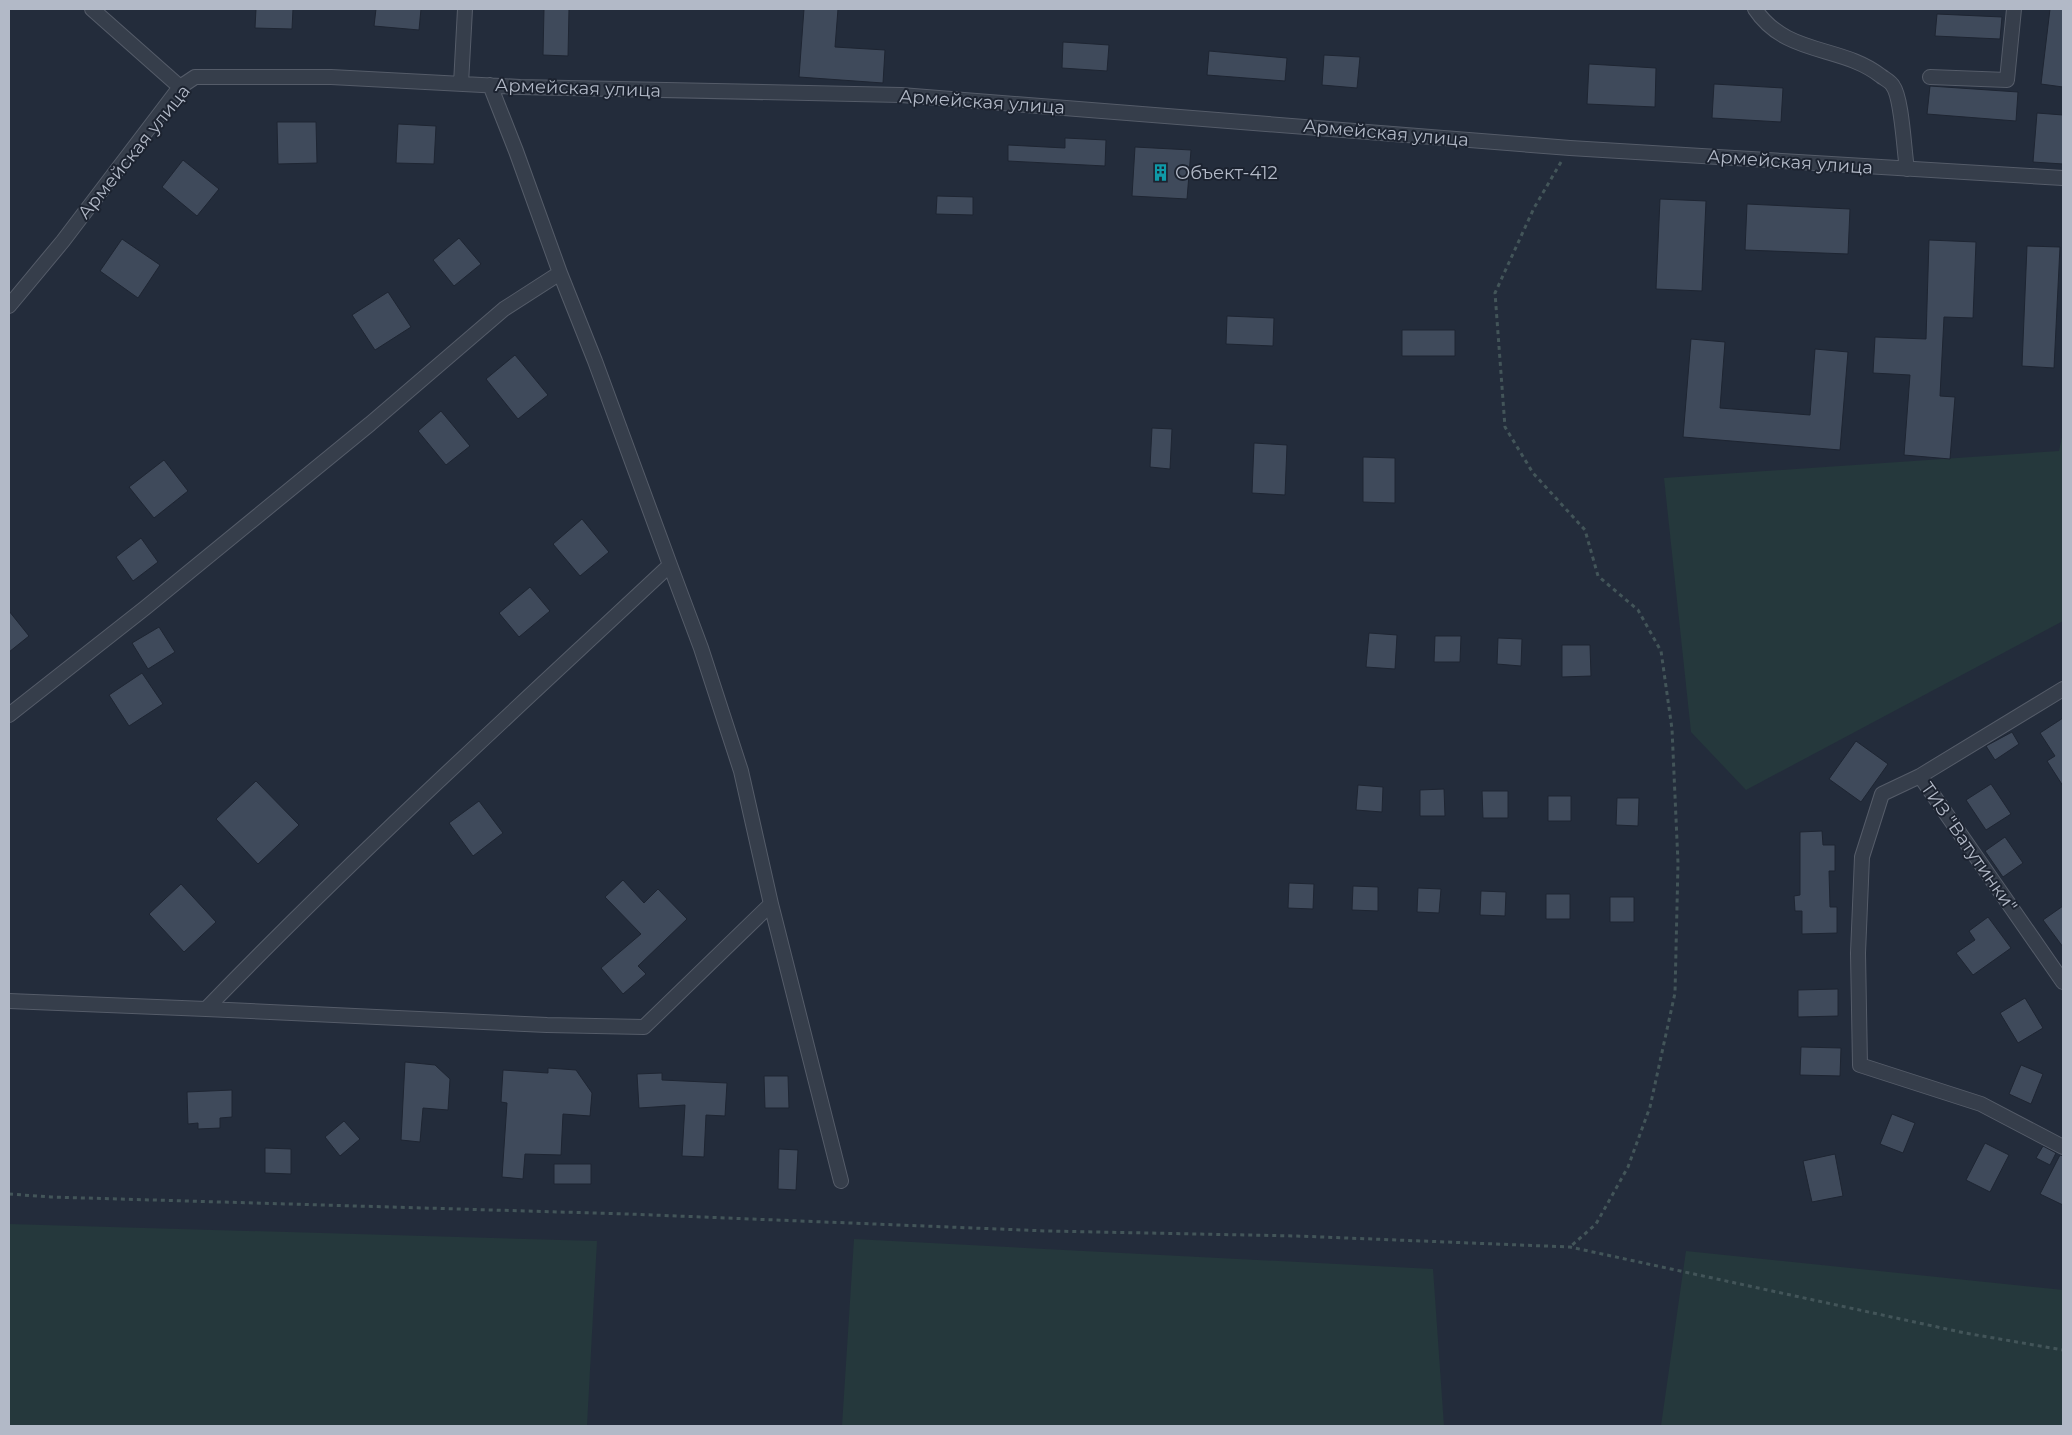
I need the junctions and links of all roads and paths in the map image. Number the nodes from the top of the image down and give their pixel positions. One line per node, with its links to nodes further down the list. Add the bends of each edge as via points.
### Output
1 (92, 9): 8 (street)
2 (465, 9): 6 (street)
3 (1755, 9): 10 (street, via 1762,20 1784,38 1871,69 1894,86)
4 (2014, 9): 5 (street, via 2007,80)
5 (1930, 77)
6 (461, 84): 7 (street, Армейская улица); 8 (street, Армейская улица, via 331,76 195,77)
7 (490, 85): 9 (street, Армейская улица, via 901,95); 12 (street)
8 (180, 87): 13 (street, Армейская улица, via 69,233)
9 (1570, 148): 10 (street, Армейская улица); 25 (path, via 1534,208 1495,293 1505,427 1533,473 1585,530 1598,576 1638,610 1661,651 1672,729 1678,863 1675,993 1650,1107 1628,1167 1596,1224)
10 (1908, 169): 11 (street, Армейская улица)
11 (2063, 178)
12 (560, 273): 14 (street); 16 (street, via 504,309 370,424)
13 (10, 301)
14 (670, 565): 18 (street, via 742,771); 21 (street, via 364,852)
15 (2063, 689): 17 (street, ТИЗ "Ватутинки")
16 (9, 715)
17 (1920, 776): 19 (street, ТИЗ "Ватутинки"); 22 (street, via 1882,794 1862,857 1858,953 1860,1066 1981,1104)
18 (772, 904): 21 (street, via 644,1027); 23 (street)
19 (2063, 982)
20 (9, 1001): 21 (street)
21 (206, 1009)
22 (2063, 1147)
23 (841, 1181)
24 (9, 1194): 25 (path)
25 (1570, 1247): 26 (path, via 1965,1333)
26 (2063, 1350)

